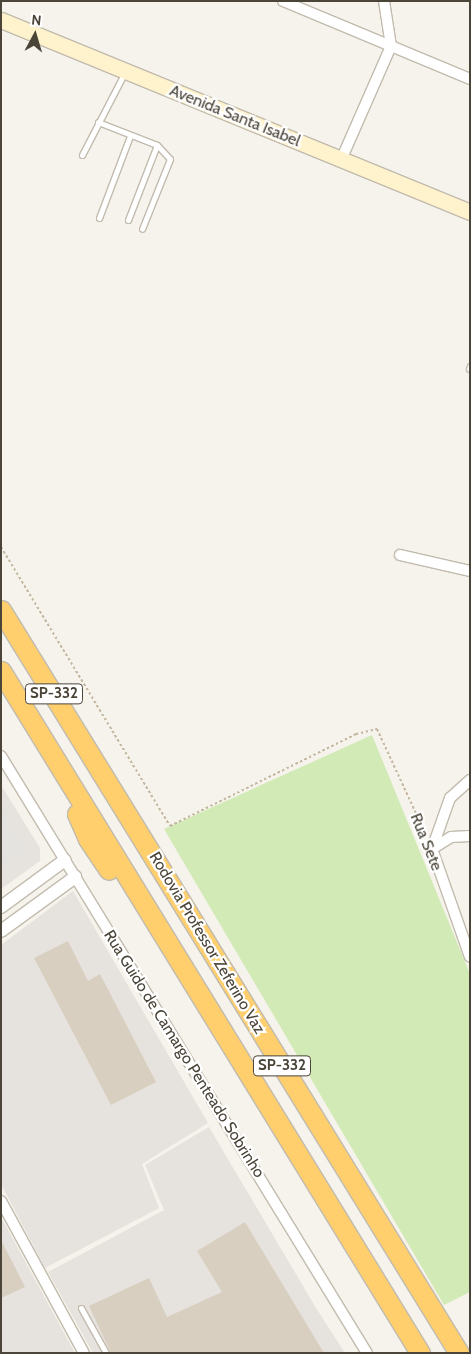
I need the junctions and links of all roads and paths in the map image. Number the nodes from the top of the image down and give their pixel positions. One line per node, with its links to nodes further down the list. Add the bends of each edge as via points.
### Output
1 (282, 1): 4 (street)
2 (384, 1): 4 (street)
3 (1, 20): 5 (main road, Avenida Santa Isabel)
4 (391, 46): 6 (street); 11 (street)
5 (126, 71): 7 (lane); 11 (main road, Avenida Santa Isabel)
6 (470, 78)
7 (98, 122): 8 (lane); 10 (lane)
8 (130, 136): 9 (lane); 13 (lane)
9 (157, 146): 14 (lane); 15 (lane, via 170,159)
10 (82, 155)
11 (341, 160): 12 (main road, Avenida Santa Isabel)
12 (470, 212)
13 (98, 218)
14 (128, 220)
15 (142, 229)
16 (1, 547): 24 (path, Rua Sete, via 170,826 356,734 377,729)
17 (400, 555): 18 (street)
18 (470, 571)
19 (1, 610): 33 (highway, Rodovia Professor Zeferino Vaz / SP-332)
20 (1, 671): 34 (highway, Rodovia Professor Zeferino Vaz / SP-332)
21 (1, 756): 25 (street, Rua Guido de Camargo Penteado Sobrinho)
22 (470, 780): 24 (street, via 450,798)
23 (470, 836): 24 (street, via 451,837)
24 (432, 848): 29 (street, Rua Sete)
25 (65, 860): 26 (street, Rua Guido de Camargo Penteado Sobrinho); 27 (street)
26 (75, 877): 28 (street); 38 (street, Rua Guido de Camargo Penteado Sobrinho)
27 (1, 906)
28 (1, 931)
29 (466, 935): 30 (street, Rua Sete)
30 (470, 956)
31 (1, 1201): 36 (street)
32 (81, 1308): 37 (lane)
33 (434, 1313): 35 (highway, via 458,1330); 41 (highway, Rodovia Professor Zeferino Vaz / SP-332)
34 (404, 1325): 39 (highway); 40 (highway, Rodovia Professor Zeferino Vaz / SP-332)
35 (470, 1344)
36 (84, 1353)
37 (106, 1353)
38 (367, 1353)
39 (407, 1353)
40 (420, 1353)
41 (459, 1353)

